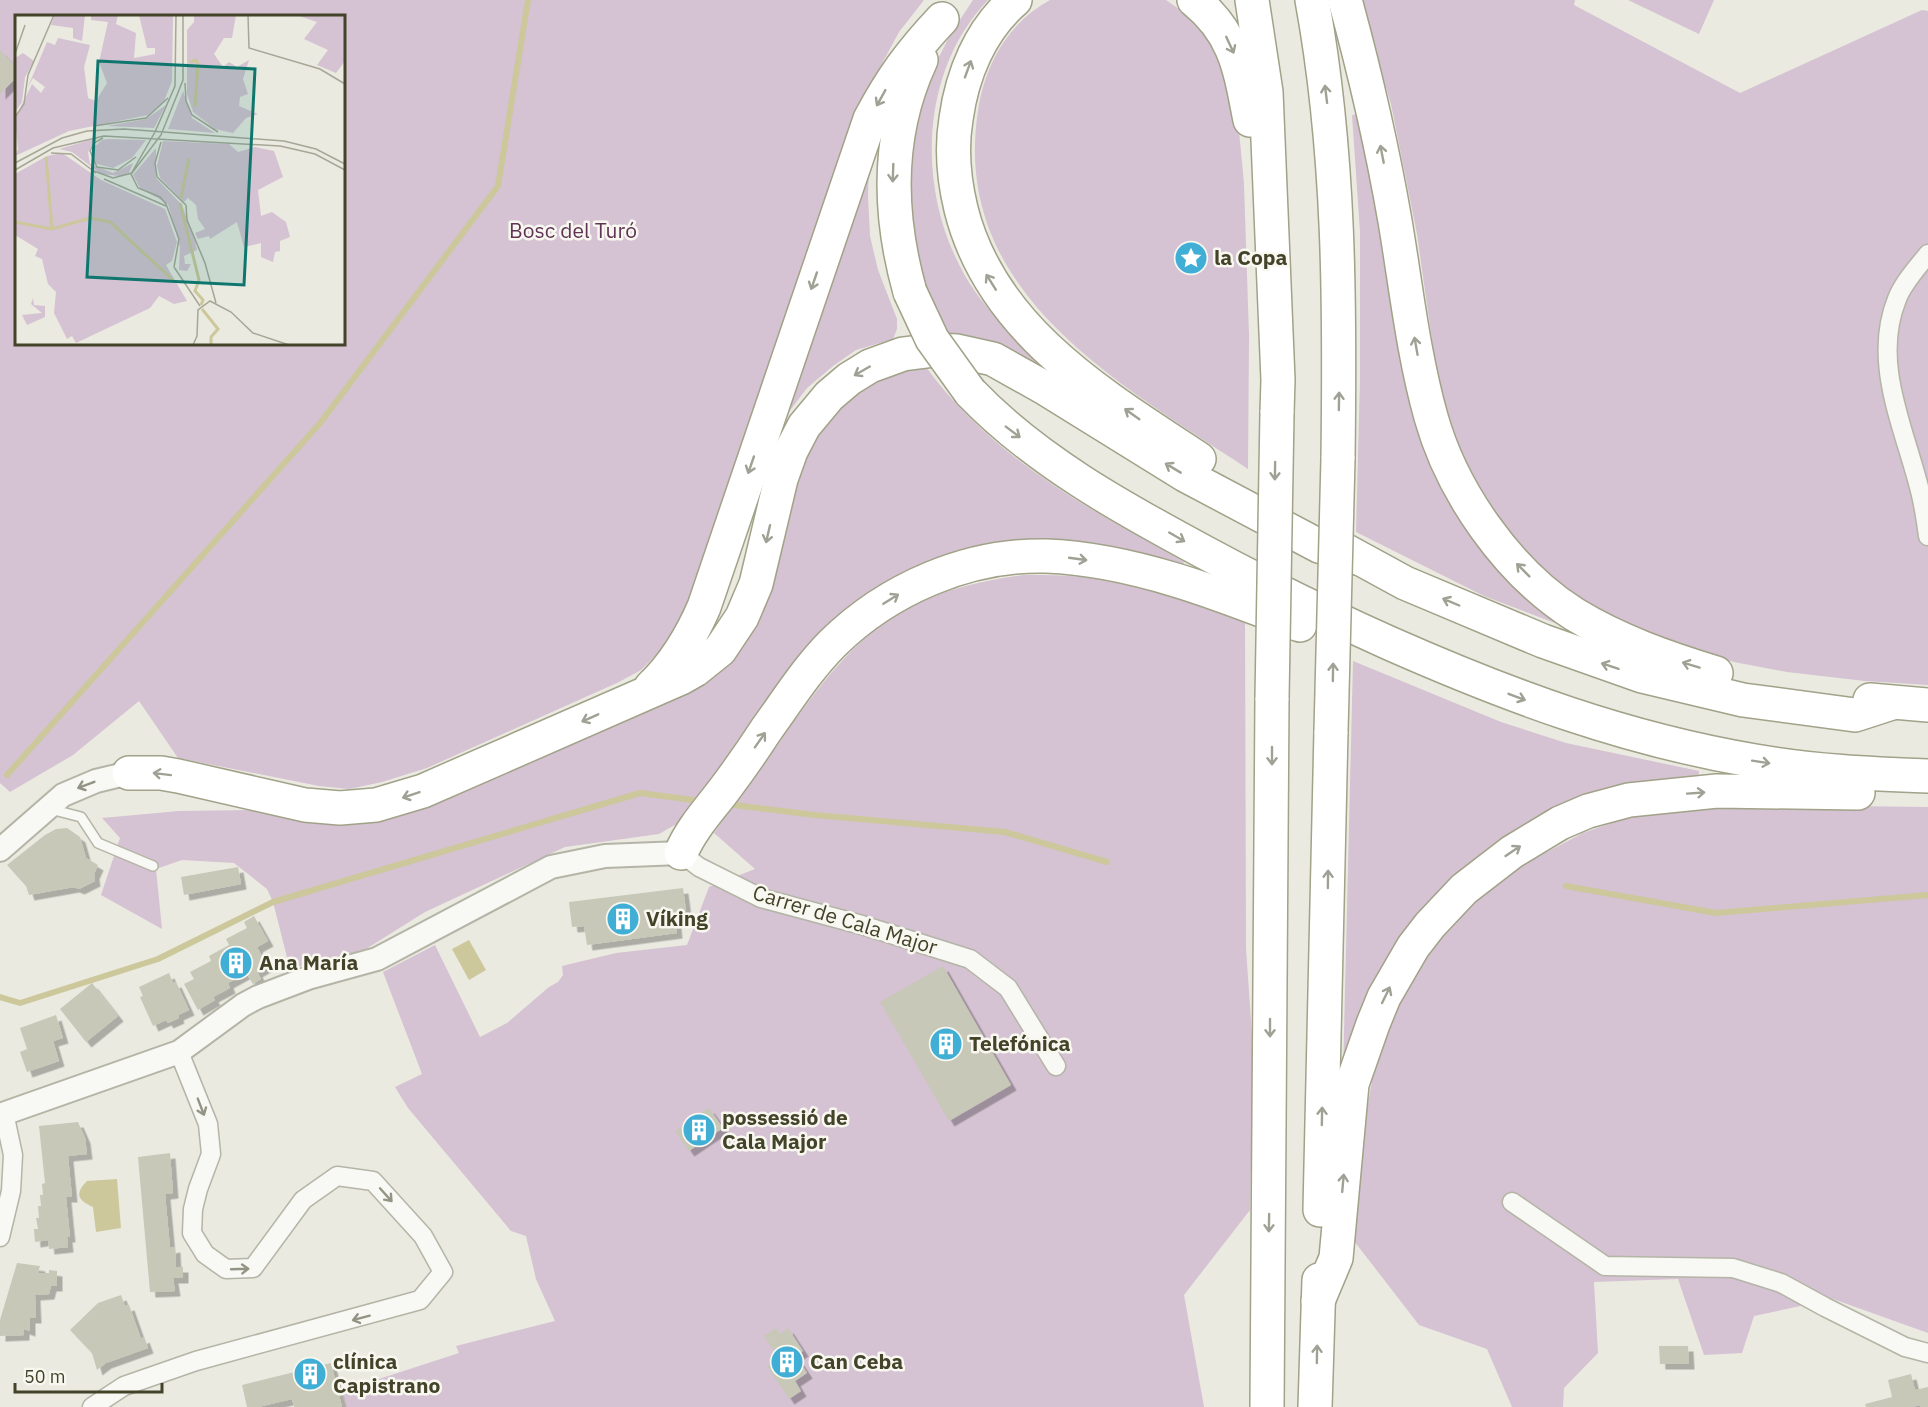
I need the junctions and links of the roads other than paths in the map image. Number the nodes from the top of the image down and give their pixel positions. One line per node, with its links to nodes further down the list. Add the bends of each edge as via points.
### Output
1 (1015, 0): 10 (highway, one-way to 1, via 1090,385 1025,326 994,287 971,242 960,204 955,176 955,126 959,98 974,55 992,23)
2 (1194, 0): 8 (highway, one-way to 8, via 1222,29 1240,70 1252,129 1257,187 1262,347)
3 (1252, 0): 8 (highway, via 1266,92)
4 (1312, 0): 27 (highway, one-way to 4, bridge, via 1339,278 1327,104)
5 (1345, 0): 13 (highway, one-way to 5, via 1772,687 1672,659 1623,640 1552,597 1494,540 1449,466 1431,419 1377,130)
6 (949, 10): 11 (highway, one-way to 11, bridge, via 915,74 902,111 893,194 901,260 910,292 932,339 970,392 1005,427 1124,507 1298,602); 12 (highway, one-way to 12, via 892,78 870,119 704,607 674,661)
7 (1928, 254): 9 (street, via 1897,298 1887,335 1898,420 1921,491)
8 (1278, 380): 30 (highway, one-way to 30, bridge)
9 (1928, 536)
10 (1357, 558): 12 (highway, one-way to 12, via 1319,546 1185,475 993,359 957,351 903,354 855,375 814,413 786,466 756,584 735,629 720,650 695,670); 13 (highway, one-way to 10, via 1855,715 1743,700 1641,676 1543,641)
11 (1462, 676): 16 (highway, one-way to 16, via 1602,725 1713,753 1832,771); 20 (highway, one-way to 11, via 688,836 831,645 859,620 920,583 964,568 1045,556 1158,576 1221,594 1427,676)
12 (644, 694): 15 (highway, one-way to 15, via 423,791 376,805 304,805 161,773)
13 (1892, 703): 14 (highway)
14 (1928, 705)
15 (129, 773): 18 (street, one-way to 18, via 78,788 63,795)
16 (1928, 776)
17 (1928, 792): 27 (highway, one-way to 17, via 1336,1258 1352,1084 1373,1024 1413,947 1464,889 1512,852 1560,823 1629,800 1717,791)
18 (50, 808): 19 (street); 21 (lane, via 81,817 98,843)
19 (0, 850)
20 (681, 853): 22 (street, via 585,858 551,867 377,959 258,997); 23 (street, Carrer de Cala Major, via 699,867 761,898 970,959 1008,988)
21 (153, 866)
22 (179, 1052): 24 (street); 29 (street, one-way to 29, via 208,1124 211,1154 193,1209 192,1233 205,1254 226,1269 253,1268 303,1200 337,1176 373,1181 423,1236 443,1272 420,1300 196,1361 124,1386)
23 (1056, 1066)
24 (2, 1114): 26 (street, via 14,1155 11,1191)
25 (1512, 1202): 28 (street, via 1605,1266 1734,1268 1781,1283 1905,1347)
26 (0, 1237)
27 (1318, 1301): 31 (highway, one-way to 27)
28 (1928, 1353)
29 (92, 1407)
30 (1267, 1407)
31 (1315, 1407)

